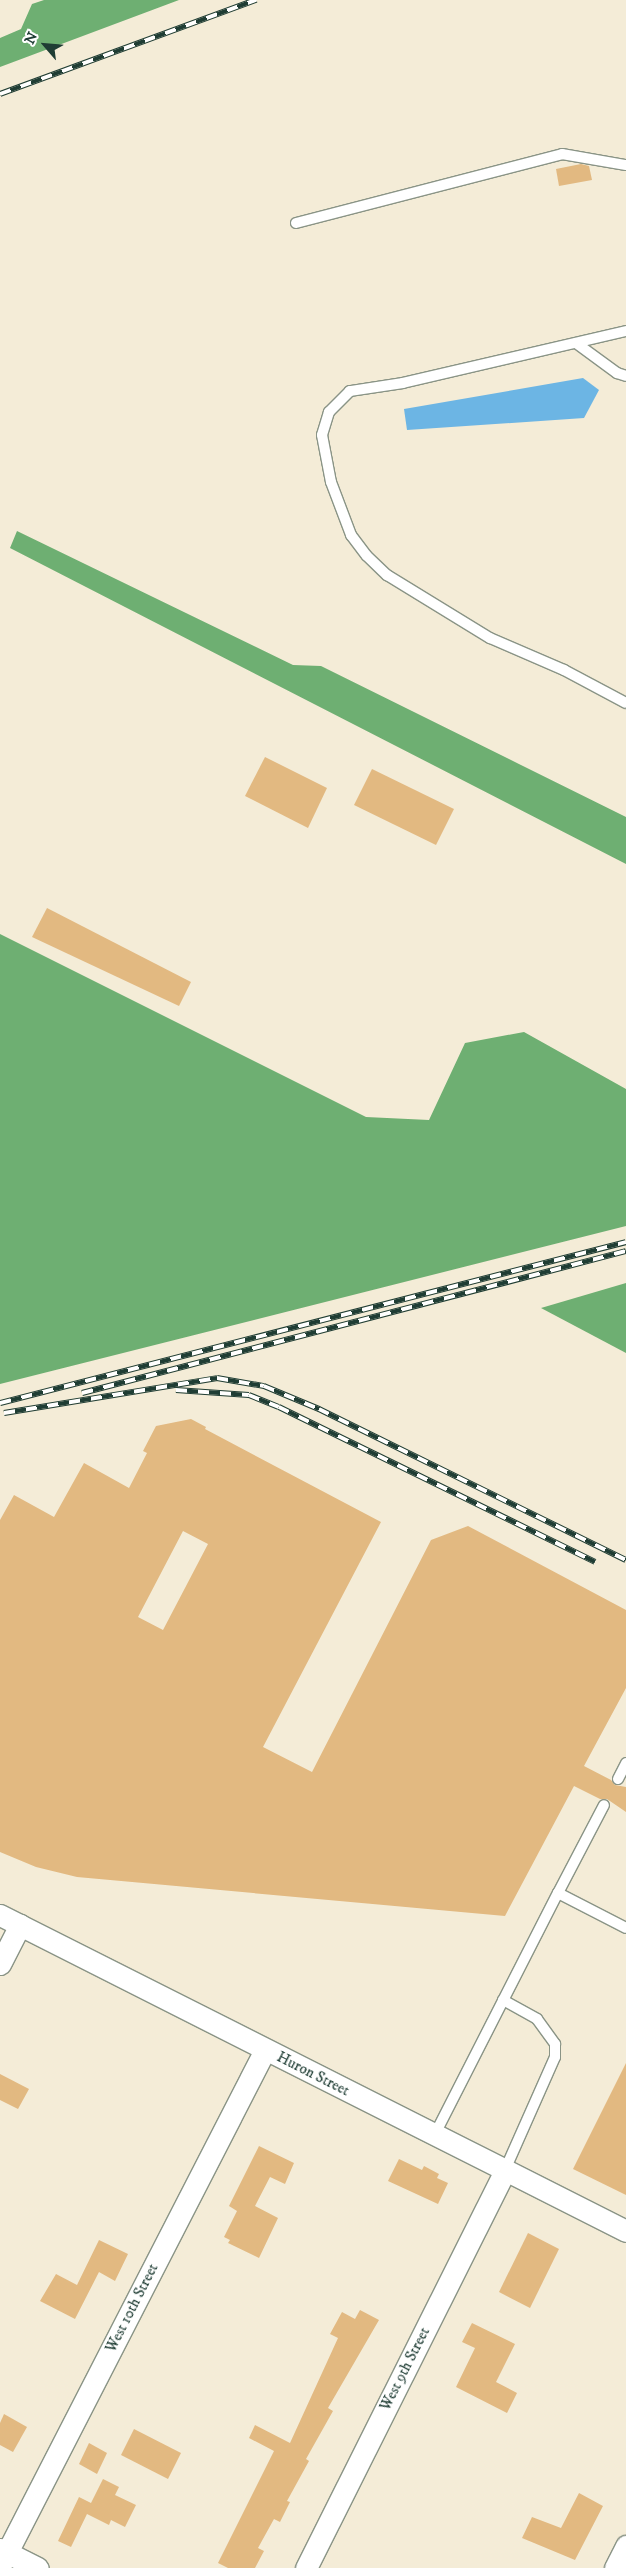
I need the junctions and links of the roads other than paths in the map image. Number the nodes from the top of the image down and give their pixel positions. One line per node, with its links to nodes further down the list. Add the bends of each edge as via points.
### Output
1 (626, 165): 2 (lane, via 562,154)
2 (296, 223)
3 (626, 331): 4 (lane)
4 (576, 343): 5 (lane); 6 (lane, via 403,383 350,391 329,412 322,435 331,482 352,535 367,556 387,575 490,638 564,670)
5 (626, 376)
6 (626, 703)
7 (626, 1763): 8 (lane)
8 (618, 1779)
9 (604, 1805): 10 (lane)
10 (558, 1893): 13 (lane); 15 (lane)
11 (0, 1915): 12 (street, Huron Street)
12 (20, 1925): 14 (street); 16 (street, Huron Street)
13 (626, 1928)
14 (0, 1964)
15 (503, 2000): 17 (lane); 18 (lane, via 537,2019 555,2044 555,2057)
16 (265, 2050): 17 (street, Huron Street); 21 (street, West 10th Street)
17 (434, 2136): 18 (street, Huron Street)
18 (505, 2170): 19 (street, Huron Street); 23 (street, West 9th Street)
19 (626, 2231)
20 (626, 2546): 24 (street)
21 (2, 2556): 22 (street)
22 (38, 2568)
23 (306, 2568)
24 (615, 2568)

